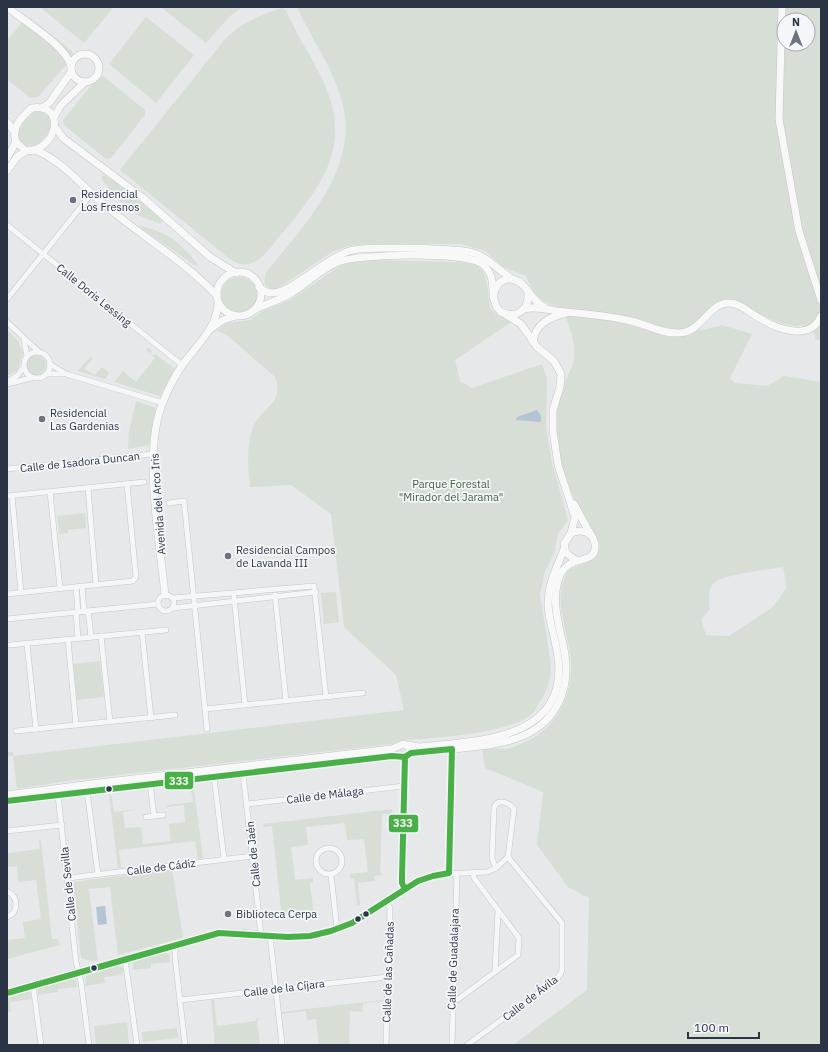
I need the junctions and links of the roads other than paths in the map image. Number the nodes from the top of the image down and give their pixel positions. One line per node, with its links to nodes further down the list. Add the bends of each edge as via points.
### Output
1 (782, 7): 29 (main road, via 779,119 799,231)
2 (7, 8): 3 (main road)
3 (60, 48): 4 (main road, via 71,53); 5 (main road, via 68,58)
4 (83, 54): 5 (main road, via 74,59); 6 (main road, via 96,60 99,68 93,80)
5 (71, 69): 6 (main road, via 76,79); 7 (main road, via 50,102)
6 (84, 83): 8 (main road, via 61,105)
7 (42, 108): 8 (main road); 11 (main road, via 32,108)
8 (54, 117): 10 (main road)
9 (7, 122): 11 (main road)
10 (56, 128): 13 (main road, via 47,142); 22 (main road, via 63,138 149,203 210,257)
11 (14, 131): 12 (main road)
12 (16, 142): 14 (main road); 15 (main road)
13 (35, 150): 14 (main road); 18 (main road, via 46,154)
14 (26, 151): 16 (main road, via 17,157)
15 (7, 158)
16 (8, 169): 17 (street)
17 (7, 177)
18 (92, 193): 20 (street); 28 (main road, via 146,239 199,277)
19 (7, 225): 20 (street, Calle Doris Lessing)
20 (43, 254): 27 (street); 45 (street, Calle Doris Lessing)
21 (491, 268): 23 (main road); 24 (main road, via 481,256 466,251 368,249 350,251 333,258 284,290 274,293 266,292); 26 (main road); 30 (main road, via 477,261 456,257 353,257 337,262 292,293)
22 (236, 273): 24 (main road, via 250,275); 28 (main road, via 224,278 218,290)
23 (514, 280): 25 (main road, via 524,285); 26 (main road, via 505,280 498,284)
24 (259, 287): 30 (main road, via 260,299)
25 (528, 294): 31 (main road); 32 (main road, via 535,302)
26 (493, 297): 34 (main road, via 497,309)
27 (7, 299)
28 (218, 299): 35 (main road, via 225,312); 38 (main road, Avenida del Arco Iris, via 215,319)
29 (821, 300)
30 (254, 310): 35 (main road)
31 (523, 310): 32 (main road, via 532,307); 34 (main road, via 514,315); 39 (main road)
32 (550, 310): 33 (main road)
33 (576, 312): 36 (main road, via 619,318 678,333 696,328 716,308 725,303 737,304 770,324 792,331 810,329); 41 (main road, via 555,316 544,322 536,331)
34 (505, 314): 39 (main road, via 518,322)
35 (237, 316): 38 (main road, Avenida del Arco Iris, via 223,320)
36 (821, 316)
37 (7, 322): 40 (street)
38 (208, 332): 45 (main road, Avenida del Arco Iris)
39 (527, 332): 41 (main road)
40 (23, 337): 42 (street); 43 (street)
41 (533, 342): 58 (main road, via 554,361 561,374 553,410 552,431)
42 (39, 352): 43 (street); 44 (street, via 46,356)
43 (27, 356): 46 (street)
44 (50, 364): 47 (street); 48 (street)
45 (182, 366): 51 (main road, Avenida del Arco Iris)
46 (23, 368): 49 (street); 50 (street)
47 (47, 374): 48 (street); 49 (street, via 36,379)
48 (66, 374): 51 (street)
49 (31, 378): 50 (street)
50 (7, 383)
51 (162, 403): 52 (main road, Avenida del Arco Iris)
52 (153, 454): 53 (street, Calle de Isadora Duncan); 74 (main road, Avenida del Arco Iris, via 155,490)
53 (7, 469)
54 (144, 482): 55 (street)
55 (127, 484): 56 (street); 65 (street, via 136,577 133,581)
56 (88, 488): 57 (street); 65 (street)
57 (50, 492): 59 (street); 68 (street)
58 (567, 493): 61 (main road, via 575,517); 62 (main road)
59 (9, 496): 70 (street)
60 (169, 503): 76 (street, Avenida del Arco Iris, via 184,501)
61 (572, 533): 62 (main road, via 582,531); 63 (main road, via 566,540)
62 (591, 536): 64 (main road, via 595,545 592,555 583,561)
63 (564, 549): 64 (main road, via 568,557); 104 (main road, via 554,570 548,598 558,657 558,679 552,698 540,716 520,730 492,738 419,747)
64 (577, 561): 106 (main road, via 565,567 557,585 556,611 566,667 562,694 556,707 538,728 518,739 493,745)
65 (96, 585): 66 (street)
66 (82, 586): 67 (street); 81 (street)
67 (76, 587): 68 (street); 82 (street)
68 (60, 588): 70 (street)
69 (275, 589): 71 (street, via 313,585); 72 (street); 75 (street)
70 (21, 592): 73 (street)
71 (316, 592): 75 (street); 93 (street)
72 (234, 593): 76 (street); 77 (street)
73 (7, 594)
74 (169, 596): 76 (street); 78 (street, via 159,599); 80 (street, via 174,603)
75 (275, 596): 77 (street); 94 (street)
76 (194, 597): 79 (street, Avenida del Arco Iris)
77 (235, 600): 79 (street); 95 (street)
78 (158, 604): 80 (street, via 163,611); 81 (street)
79 (194, 605): 80 (street); 96 (street, Avenida del Arco Iris)
80 (173, 608)
81 (86, 611): 82 (street); 87 (street)
82 (77, 612): 83 (street); 88 (street)
83 (7, 619)
84 (166, 630): 85 (street)
85 (142, 632): 86 (street); 98 (street)
86 (101, 636): 87 (street); 99 (street)
87 (91, 637): 88 (street)
88 (78, 639): 89 (street)
89 (68, 640): 90 (street); 100 (street)
90 (27, 644): 91 (street); 101 (street)
91 (10, 645)
92 (363, 693): 93 (street)
93 (326, 697): 94 (street)
94 (286, 701): 95 (street)
95 (245, 705): 96 (street)
96 (205, 709): 102 (street, Avenida del Arco Iris)
97 (175, 715): 98 (street)
98 (151, 718): 99 (street)
99 (110, 722): 100 (street)
100 (76, 725): 101 (street)
101 (36, 729): 103 (street)
102 (207, 729)
103 (16, 731)
104 (408, 745): 105 (main road); 107 (main road, via 410,749)
105 (398, 747): 107 (main road, via 397,752); 113 (main road)
106 (452, 749): 107 (main road); 127 (street)
107 (405, 756): 108 (main road); 111 (street)
108 (243, 773): 109 (main road); 116 (street, Calle de Jaén)
109 (214, 777): 110 (main road); 124 (street)
110 (150, 784): 112 (main road); 118 (street)
111 (404, 786): 116 (street, Calle de Málaga); 132 (street, via 402,884)
112 (87, 791): 114 (main road); 129 (street)
113 (7, 795)
114 (58, 795): 115 (main road); 120 (street, Calle de Sevilla)
115 (7, 801)
116 (247, 804): 122 (street, Calle de Jaén)
117 (163, 815): 118 (street)
118 (154, 816): 119 (street)
119 (146, 817)
120 (62, 825): 121 (street); 131 (street, Calle de Sevilla)
121 (7, 831)
122 (253, 856): 124 (street, Calle de Cádiz); 138 (street, Calle de Jaén)
123 (508, 857): 125 (street); 125 (street, via 514,809 506,802 499,802 494,808 492,858); 159 (street, Calle de Ávila, via 562,923 561,973 556,980)
124 (224, 859): 129 (street, Calle de Cádiz)
125 (496, 868): 126 (street)
126 (473, 873): 128 (street); 135 (street)
127 (449, 874): 128 (street); 132 (street, via 429,876)
128 (457, 874): 151 (street, Calle de Guadalajara)
129 (98, 875): 131 (street, Calle de Cádiz)
130 (331, 875): 130 (street, via 342,867 343,859 338,851 330,848 318,853 316,862 322,873); 137 (street)
131 (68, 878): 144 (street, Calle de Sevilla)
132 (405, 889): 134 (street)
133 (7, 891): 136 (street, via 14,896 16,904 13,913)
134 (386, 900): 137 (street, via 346,926); 146 (street, Calle de las Cañadas, via 390,908)
135 (498, 911): 145 (street); 145 (street, via 519,938 520,944 518,955)
136 (7, 917)
137 (337, 929): 139 (street, via 302,936)
138 (261, 934): 139 (street); 140 (street, via 220,933)
139 (270, 936): 148 (street)
140 (178, 944): 141 (street); 142 (street)
141 (164, 948): 142 (street); 143 (street)
142 (175, 957): 150 (street)
143 (125, 958): 144 (street); 154 (street)
144 (79, 972): 147 (street); 153 (street, Calle de Sevilla)
145 (495, 972): 151 (street, via 457,1000)
146 (388, 976): 148 (street, Calle de la Cíjara); 157 (street, Calle de las Cañadas)
147 (33, 985): 149 (street); 152 (street)
148 (275, 989): 150 (street, Calle de la Cíjara); 156 (street)
149 (7, 993)
150 (180, 1000): 155 (street)
151 (452, 1000): 158 (street, Calle de Guadalajara)
152 (41, 1045)
153 (89, 1045)
154 (137, 1045)
155 (185, 1045)
156 (282, 1045)
157 (386, 1045)
158 (452, 1045)
159 (466, 1045)

